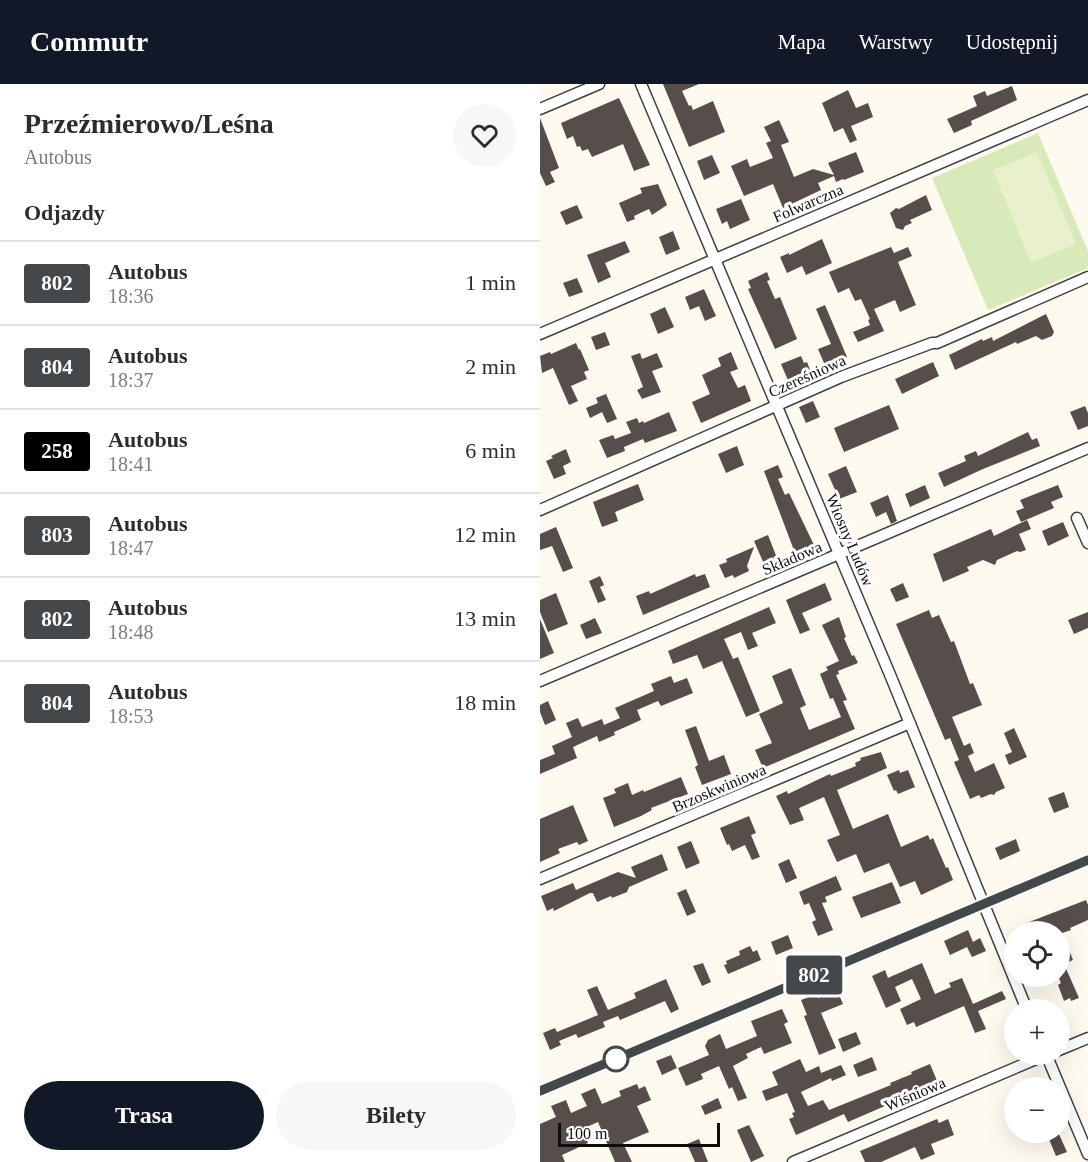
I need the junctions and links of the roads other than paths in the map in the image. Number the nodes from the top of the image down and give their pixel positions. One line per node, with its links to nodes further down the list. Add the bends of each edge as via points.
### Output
1 (599, 84): 4 (street)
2 (641, 84): 5 (street, Wiosny Ludów)
3 (1088, 100): 5 (street, Folwarczna)
4 (540, 109)
5 (715, 259): 7 (street, Folwarczna); 8 (street, Wiosny Ludów)
6 (1088, 277): 8 (street, Czereśniowa, via 959,334 862,368)
7 (540, 334)
8 (776, 406): 10 (street, Czereśniowa); 13 (street, Wiosny Ludów)
9 (1088, 448): 13 (street, Składowa)
10 (540, 510)
11 (1077, 518): 12 (street)
12 (1088, 543)
13 (840, 554): 14 (street, Składowa); 15 (street, Wiosny Ludów)
14 (540, 681)
15 (910, 723): 17 (street, Brzoskwiniowa); 18 (street, Wiosny Ludów)
16 (1088, 860): 18 (street)
17 (540, 879)
18 (983, 904): 19 (street, Wiosny Ludów); 24 (street)
19 (1022, 999)
20 (1088, 1038): 21 (street)
21 (1070, 1045)
22 (1023, 1065): 26 (street, Wiśniowa)
23 (1051, 1065): 25 (street)
24 (540, 1091)
25 (1088, 1154)
26 (793, 1162)

